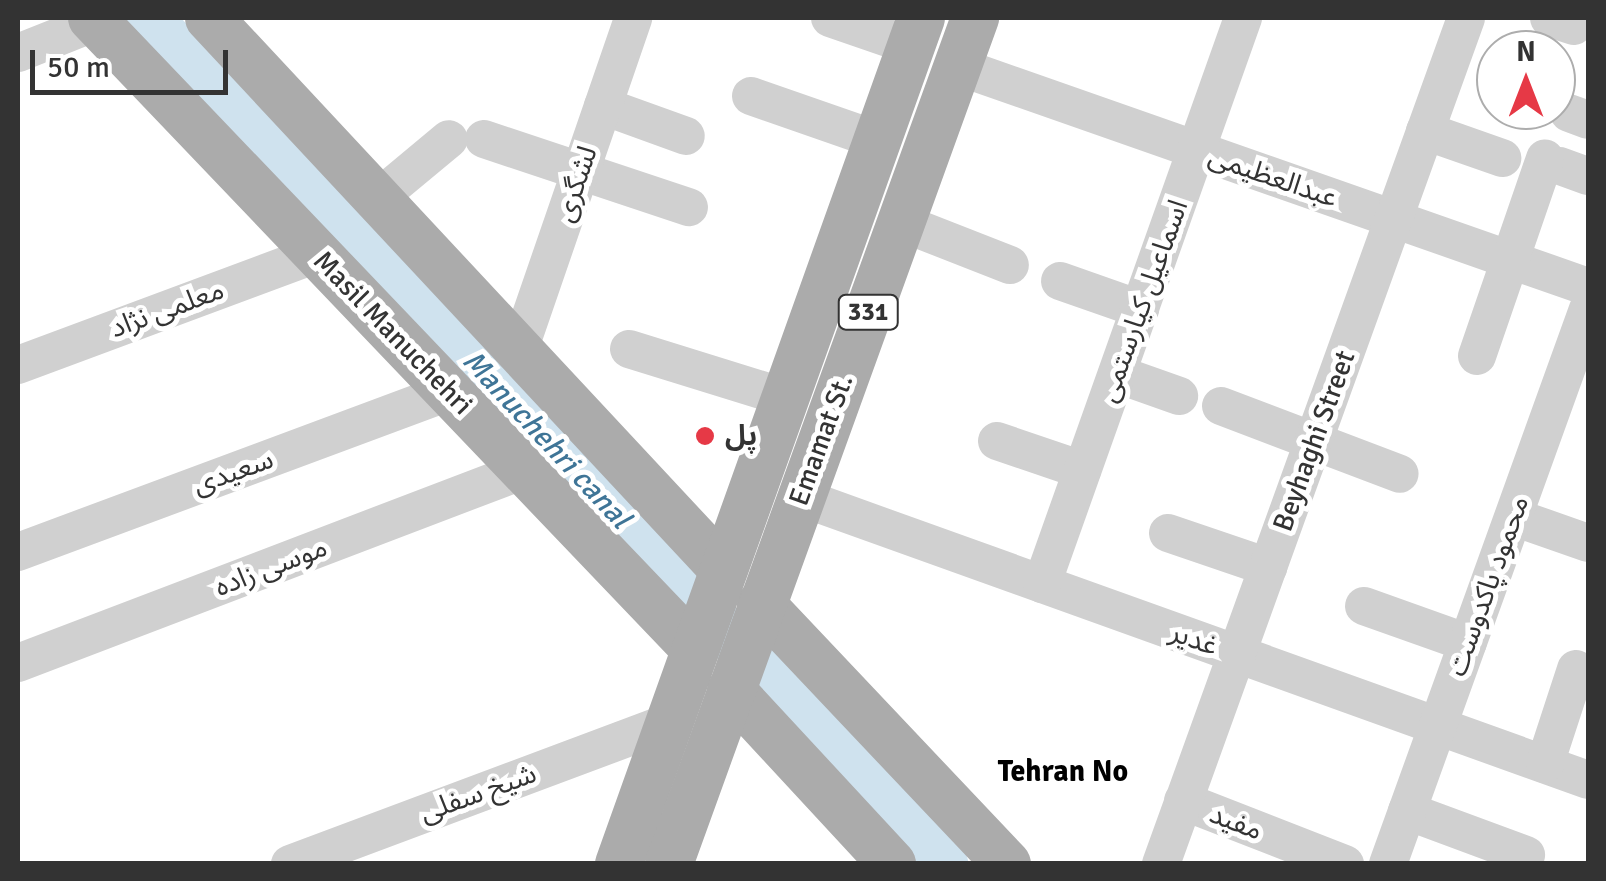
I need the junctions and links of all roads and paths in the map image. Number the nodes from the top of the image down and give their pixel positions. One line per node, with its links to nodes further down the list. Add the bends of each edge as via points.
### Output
1 (209, 18): 20 (main road)
2 (634, 18): 12 (street, لشگری)
3 (830, 18): 8 (street)
4 (974, 18): 10 (main road, Emamat St. / 331)
5 (1243, 18): 16 (street, اسماعیل کیارستمی)
6 (1466, 18): 13 (street, Beyhaghi Street)
7 (94, 20): 9 (street); 24 (main road, Masil Manuchehri)
8 (916, 32): 15 (main road, Emamat St. / 331)
9 (18, 53)
10 (957, 66): 16 (street, عبدالعظیمی); 23 (main road, Emamat St. / 331)
11 (751, 96): 15 (street)
12 (603, 106): 14 (street); 19 (street, لشگری)
13 (1425, 131): 17 (street); 22 (street, Beyhaghi Street)
14 (686, 136)
15 (877, 140): 38 (main road, Emamat St. / 331)
16 (1196, 150): 22 (street, عبدالعظیمی); 29 (street, اسماعیل کیارستمی)
17 (1502, 158)
18 (1564, 167): 25 (street)
19 (580, 172): 20 (street, via 466,139); 21 (street); 32 (street, لشگری)
20 (378, 198): 32 (main road)
21 (688, 207)
22 (1395, 220): 25 (street, عبدالعظیمی); 41 (street, Beyhaghi Street)
23 (900, 222): 26 (street); 45 (main road, Emamat St. / 331)
24 (316, 254): 34 (street, معلمی نژاد); 36 (main road, Masil Manuchehri)
25 (1510, 261): 28 (street, عبدالعظیمی); 33 (street)
26 (1010, 265)
27 (1060, 280): 29 (street)
28 (1588, 287)
29 (1140, 309): 35 (street, اسماعیل کیارستمی)
30 (1588, 310): 46 (street, محمود پاکدوست)
31 (629, 349): 38 (street)
32 (519, 350): 51 (main road)
33 (1476, 356)
34 (18, 365)
35 (1117, 374): 37 (street); 43 (street, اسماعیل کیارستمی)
36 (449, 392): 42 (main road, Masil Manuchehri); 49 (street, سعیدی)
37 (1180, 396)
38 (784, 397): 51 (main road, Emamat St. / 331)
39 (1221, 406): 41 (street)
40 (997, 440): 43 (street)
41 (1313, 442): 44 (street); 50 (street, Beyhaghi Street)
42 (524, 470): 56 (main road, Masil Manuchehri); 58 (street, موسی زاده)
43 (1082, 470): 52 (street, اسماعیل کیارستمی)
44 (1400, 474)
45 (800, 497): 52 (street, غدیر); 54 (main road, Emamat St. / 331)
46 (1514, 517): 48 (street); 55 (street, محمود پاکدوست)
47 (1168, 533): 50 (street)
48 (1588, 542)
49 (18, 552)
50 (1268, 567): 57 (street, Beyhaghi Street)
51 (722, 569): 56 (main road, Emamat St. / 331)
52 (1042, 584): 57 (street, غدیر)
53 (1364, 606): 55 (street)
54 (776, 626): 60 (main road, Emamat St., via 752,665); 73 (main road)
55 (1468, 643): 62 (street, محمود پاکدوست)
56 (694, 647): 61 (main road, Emamat St. / 331)
57 (1236, 654): 62 (street, غدیر); 65 (street, Beyhaghi Street)
58 (18, 662)
59 (1576, 669): 63 (street)
60 (742, 699): 67 (main road, Emamat St. / 331); 72 (main road)
61 (667, 723): 67 (main road, Emamat St. / 331); 69 (street, شیخ سفلی)
62 (1438, 726): 63 (street, غدیر); 66 (street, محمود پاکدوست)
63 (1545, 764): 64 (street, غدیر)
64 (1588, 780)
65 (1183, 802): 74 (street, Beyhaghi Street); 75 (street, مفید)
66 (1407, 810): 68 (street); 76 (street, محمود پاکدوست)
67 (670, 842): 70 (main road, Emamat St. / 331); 71 (street)
68 (1526, 855)
69 (290, 864)
70 (619, 864)
71 (628, 864)
72 (892, 864)
73 (1007, 864)
74 (1161, 864)
75 (1345, 864)
76 (1388, 864)

